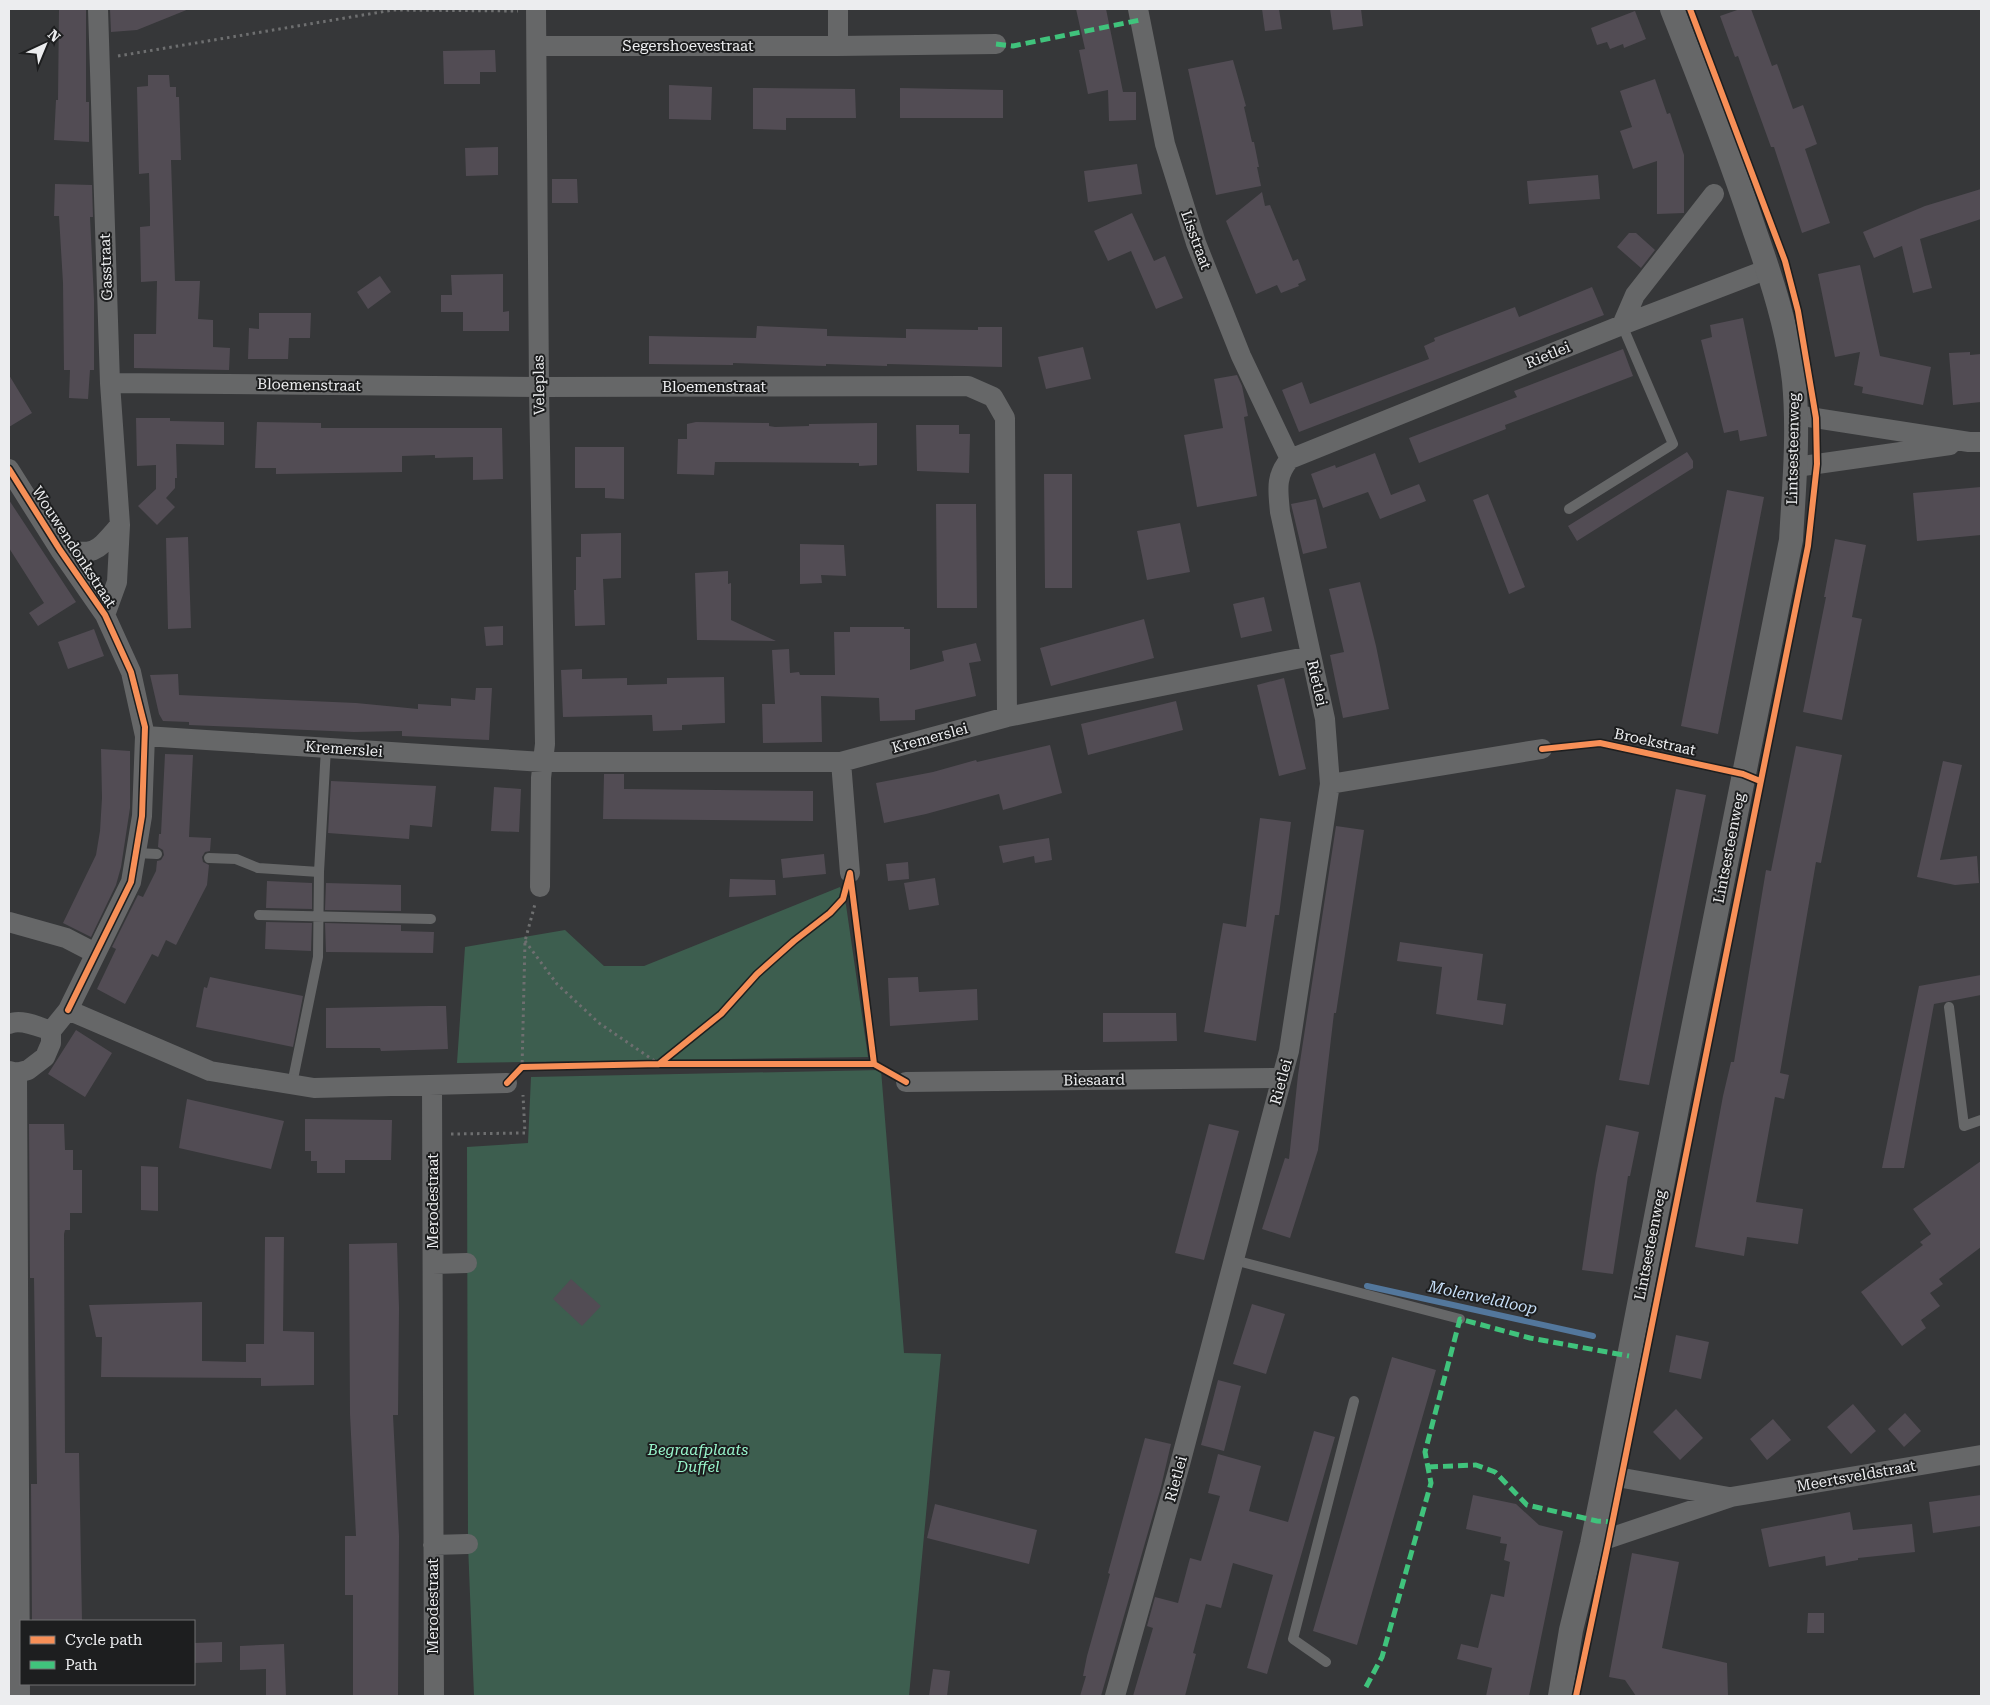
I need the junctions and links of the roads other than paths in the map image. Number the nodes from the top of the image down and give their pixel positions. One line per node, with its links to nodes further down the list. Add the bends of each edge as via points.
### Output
1 (98, 9): 12 (street, Gasstraat)
2 (838, 9): 8 (street)
3 (1138, 9): 16 (street, Lisstraat, via 1165,144 1196,243 1241,356)
4 (1672, 9): 10 (street, Lintsesteenweg, via 1733,164)
5 (536, 10): 7 (street, Veleplas)
6 (996, 44): 8 (street, Segershoevestraat)
7 (538, 46): 8 (street, Segershoevestraat); 13 (street, Veleplas)
8 (838, 46)
9 (1714, 194): 11 (street, via 1635,295)
10 (1768, 269): 11 (street, Rietlei); 14 (street, Lintsesteenweg, via 1794,380)
11 (1622, 325): 16 (street, Rietlei); 19 (lane, via 1673,444)
12 (110, 383): 13 (street, Bloemenstraat); 20 (street, Gasstraat)
13 (539, 387): 24 (street, Bloemenstraat, via 968,386 993,397 1005,418); 28 (street, Veleplas)
14 (1796, 415): 15 (street); 17 (street, Lintsesteenweg)
15 (1975, 442): 17 (street)
16 (1290, 459): 23 (street, Rietlei, via 1281,469 1278,486 1280,512)
17 (1796, 467): 59 (street, Lintsesteenweg, via 1791,540)
18 (9, 469): 21 (street, Wouwendonkstraat)
19 (1569, 509)
20 (120, 525): 21 (street, via 98,550 81,553); 22 (street, Gasstraat, via 117,582)
21 (60, 550): 22 (street, Wouwendonkstraat)
22 (104, 615): 25 (street, Wouwendonkstraat, via 131,672)
23 (1311, 656): 24 (street, Kremerslei); 30 (street, Rietlei, via 1325,719)
24 (1007, 718): 29 (street, Kremerslei)
25 (145, 736): 26 (street, Kremerslei); 31 (street, Wouwendonkstraat, via 142,816)
26 (326, 748): 28 (street, Kremerslei); 34 (lane)
27 (1542, 749): 30 (street)
28 (543, 762): 29 (street, Kremerslei); 36 (street)
29 (841, 762): 35 (street)
30 (1330, 784): 47 (street, Rietlei, via 1289,1050)
31 (136, 853): 32 (lane); 41 (street, Wouwendonkstraat, via 131,882)
32 (157, 854)
33 (209, 858): 34 (lane, via 236,860 258,868)
34 (319, 872): 38 (lane)
35 (850, 873)
36 (540, 887)
37 (259, 915): 38 (lane)
38 (318, 917): 39 (lane); 50 (lane, via 318,957)
39 (430, 919)
40 (9, 922): 41 (street, via 66,938)
41 (95, 952): 43 (street, Wouwendonkstraat)
42 (1949, 1007): 52 (lane, via 1964,1126)
43 (68, 1010): 45 (street, Wouwendonkstraat); 50 (street, via 210,1071)
44 (9, 1024): 45 (street, via 31,1024)
45 (51, 1032): 46 (street, Wouwendonkstraat, via 51,1043 45,1057 28,1070)
46 (13, 1072): 65 (street, Wouwendonkstraat)
47 (1281, 1078): 49 (street, Biesaard); 53 (street, Rietlei)
48 (517, 1082): 51 (street)
49 (906, 1082)
50 (292, 1084): 51 (street, via 314,1088)
51 (432, 1085): 55 (street, Merodestraat)
52 (1981, 1120)
53 (1234, 1260): 56 (lane); 67 (street, Rietlei)
54 (467, 1263): 55 (street)
55 (433, 1264): 63 (street, Merodestraat)
56 (1460, 1319)
57 (1354, 1401): 64 (lane, via 1293,1638)
58 (1981, 1455): 60 (street, Meertsveldstraat)
59 (1606, 1475): 60 (street, Meertsveldstraat); 62 (street, Lintsesteenweg)
60 (1731, 1497): 62 (street, Meertsveldstraat)
61 (468, 1544): 63 (street)
62 (1592, 1544): 68 (street, Lintsesteenweg, via 1571,1630)
63 (433, 1545): 66 (street, Merodestraat)
64 (1326, 1662)
65 (20, 1696)
66 (434, 1696)
67 (1115, 1696)
68 (1560, 1696)

